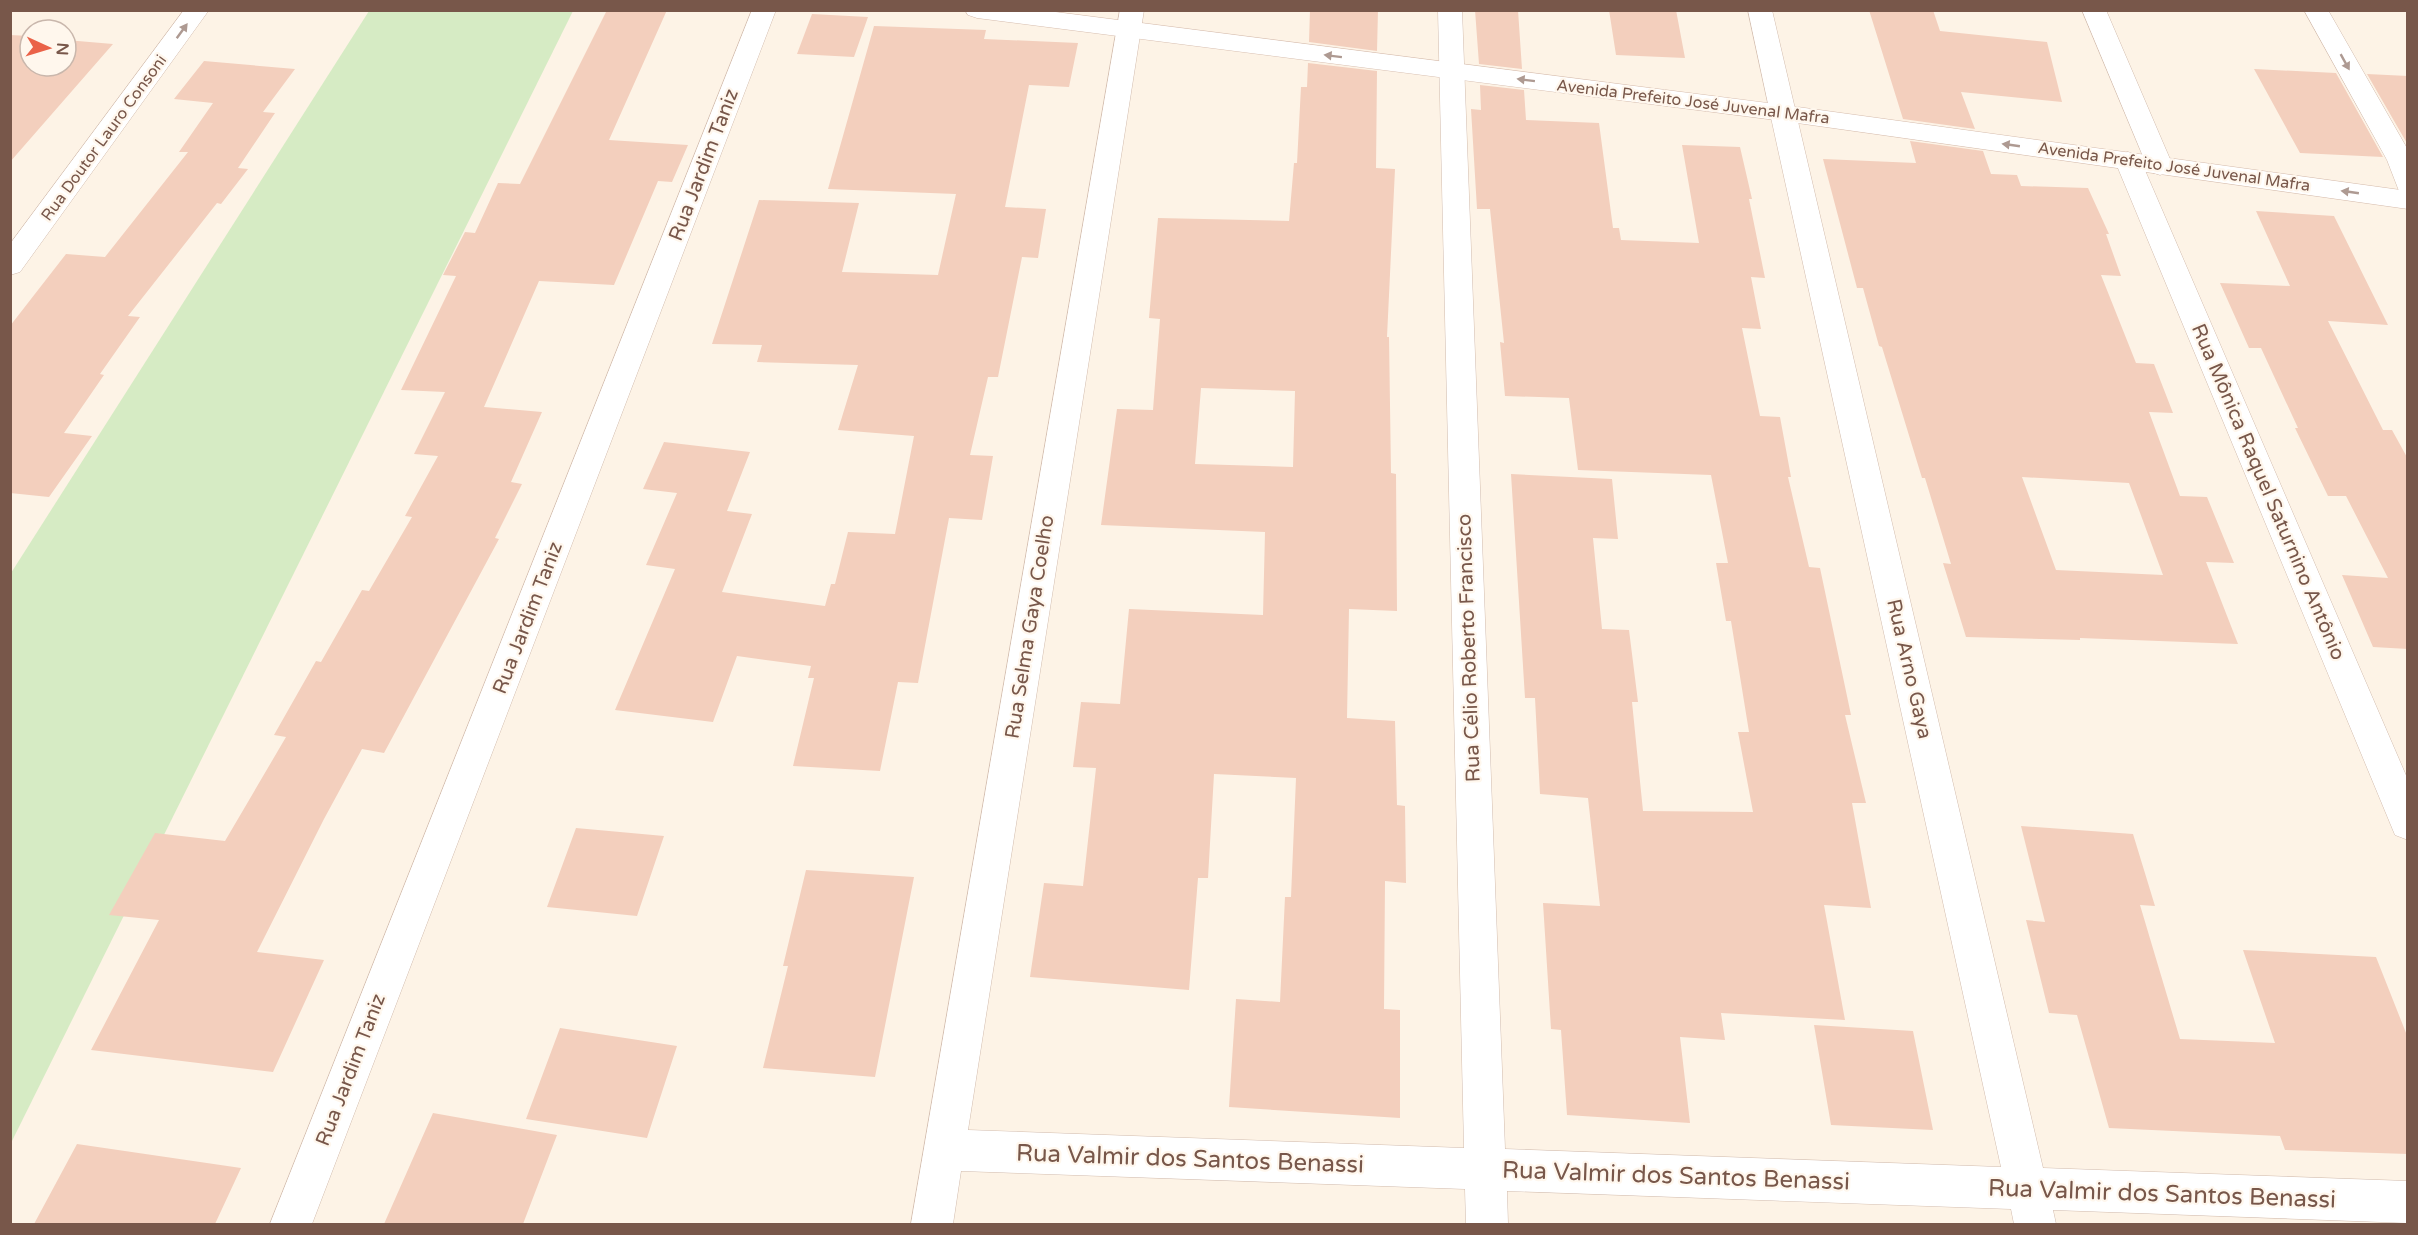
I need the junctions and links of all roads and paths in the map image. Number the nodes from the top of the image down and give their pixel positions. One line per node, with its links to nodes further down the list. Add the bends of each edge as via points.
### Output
1 (197, 10): 15 (street, Rua Doutor Lauro Consoni, one-way to 1)
2 (764, 10): 21 (street, Rua Jardim Taniz)
3 (977, 10): 8 (street, Avenida Prefeito José Juvenal Mafra)
4 (1450, 10): 9 (street, Rua Célio Roberto Francisco)
5 (1760, 10): 10 (street, Rua Arno Gaya)
6 (2094, 10): 12 (street)
7 (2316, 10): 13 (street, one-way to 13, via 2400,160)
8 (1130, 20): 9 (street, Avenida Prefeito José Juvenal Mafra, one-way to 8); 17 (street, Rua Selma Gaya Coelho)
9 (1452, 71): 10 (street, Avenida Prefeito José Juvenal Mafra, one-way to 9); 18 (street, Rua Célio Roberto Francisco)
10 (1783, 113): 11 (street, Avenida Prefeito José Juvenal Mafra, one-way to 10); 20 (street, Rua Arno Gaya)
11 (2128, 161): 12 (street, Avenida Prefeito José Juvenal Mafra); 16 (street, Rua Mônica Raquel Saturnino Antônio)
12 (2160, 165): 14 (street, Avenida Prefeito José Juvenal Mafra, one-way to 12)
13 (2408, 184)
14 (2408, 200)
15 (10, 265)
16 (2408, 823)
17 (945, 1150): 18 (street, Rua Valmir dos Santos Benassi); 22 (street, Rua Selma Gaya Coelho)
18 (1485, 1169): 20 (street, Rua Valmir dos Santos Benassi); 23 (street, Rua Célio Roberto Francisco)
19 (2408, 1202): 20 (street, Rua Valmir dos Santos Benassi)
20 (2031, 1207)
21 (291, 1224)
22 (932, 1224)
23 (1487, 1224)

